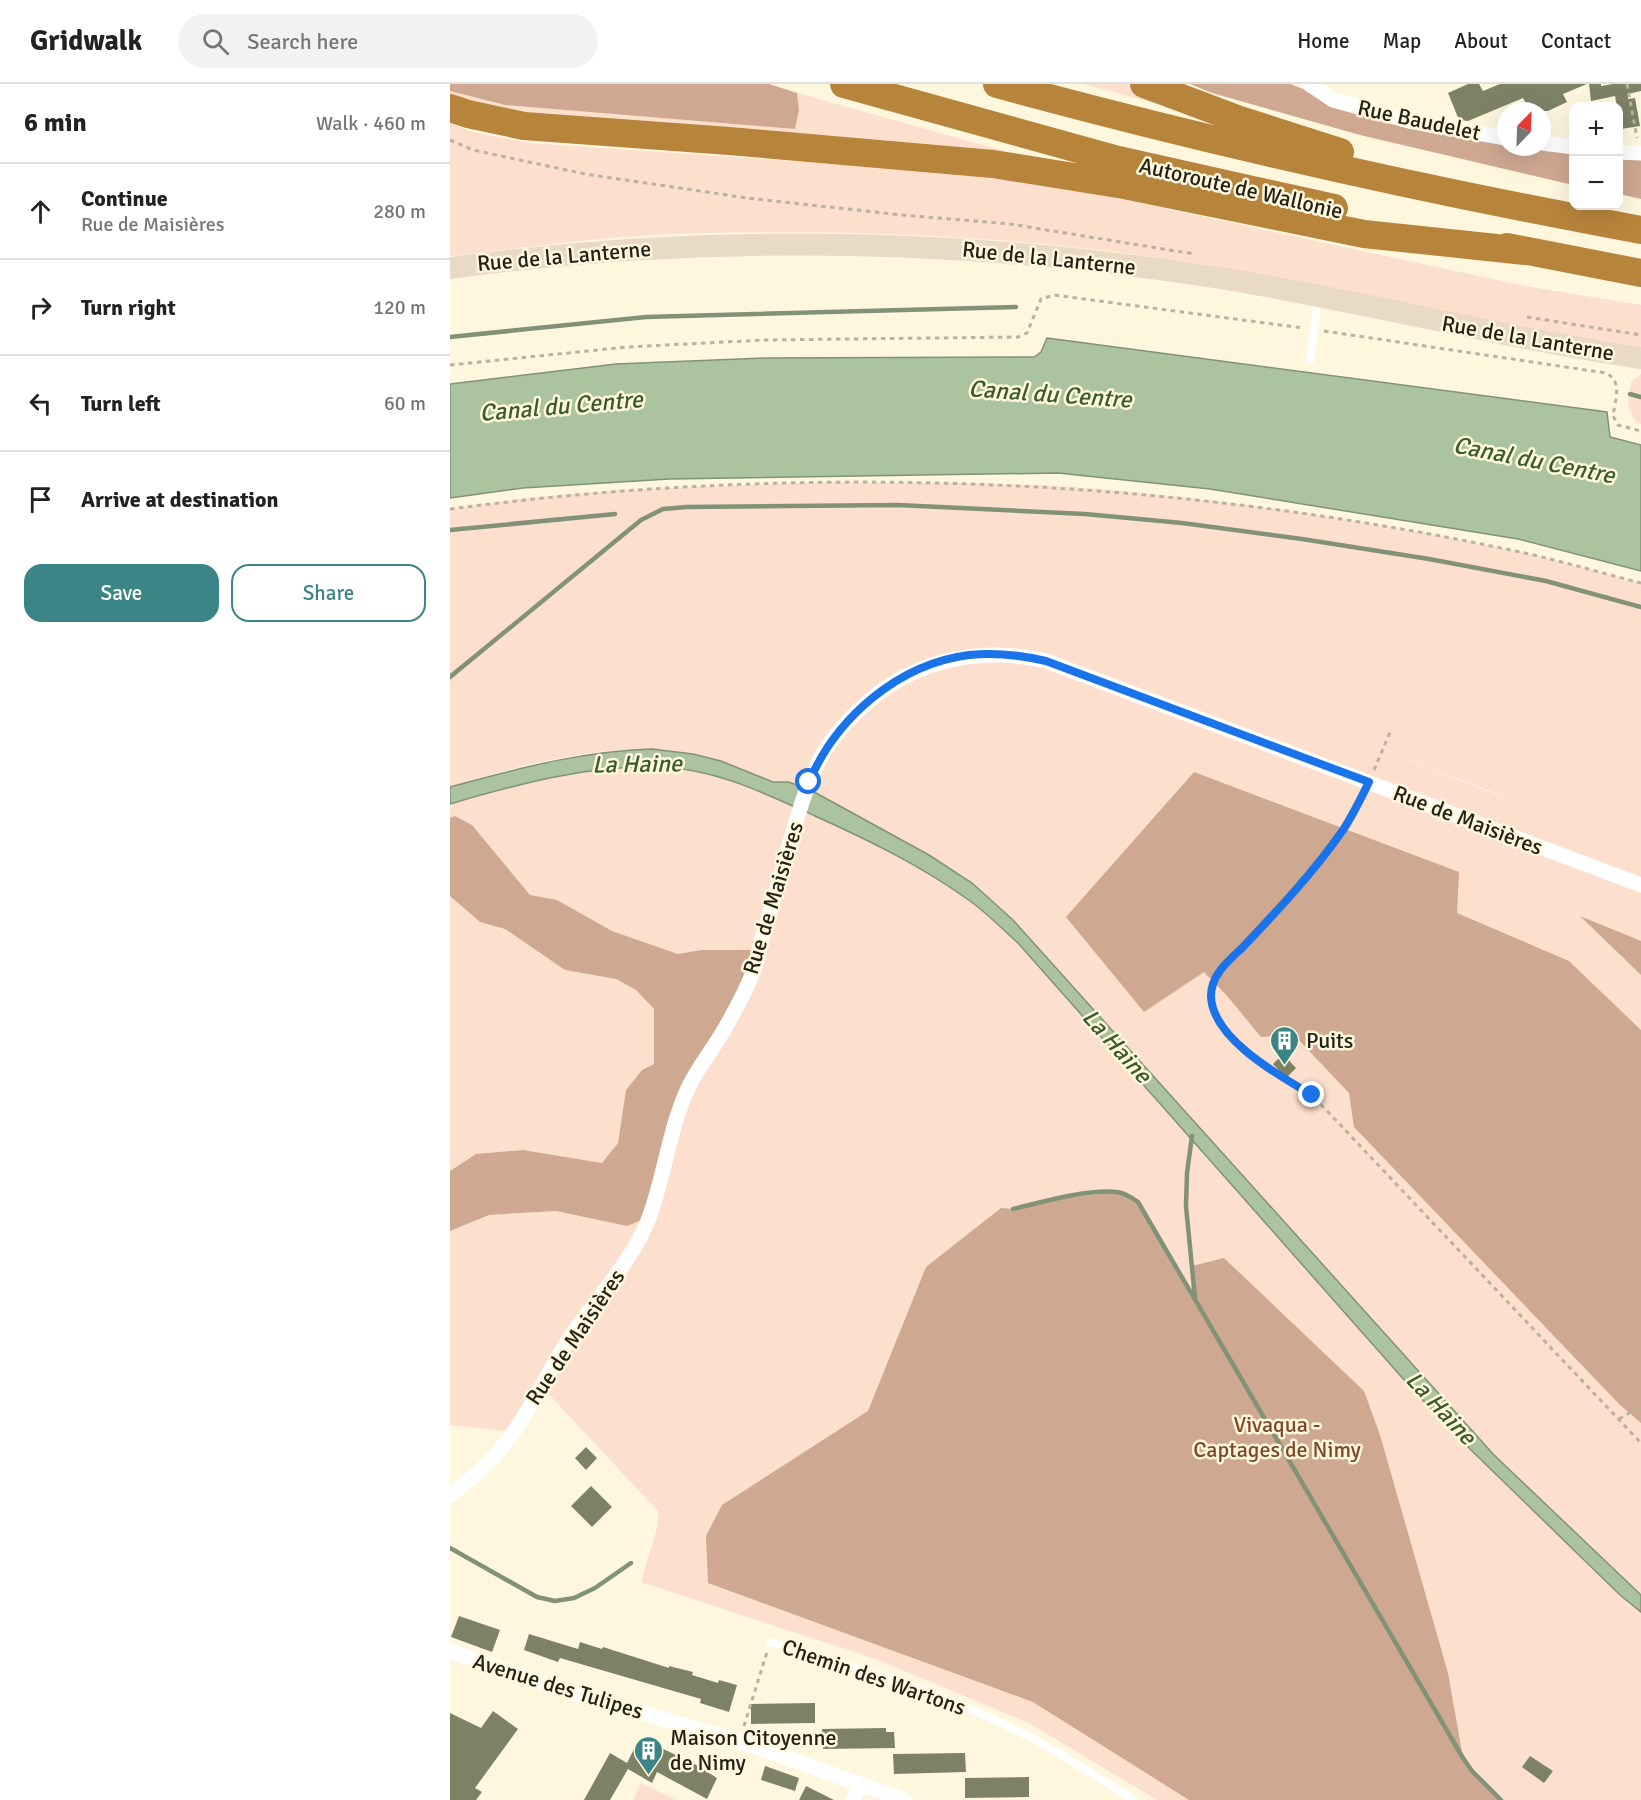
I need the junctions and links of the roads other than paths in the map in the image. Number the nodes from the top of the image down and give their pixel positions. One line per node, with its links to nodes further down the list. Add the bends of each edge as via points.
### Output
1 (844, 84): 13 (highway, Autoroute de Wallonie, via 1118,160)
2 (998, 84): 11 (highway, Autoroute de Wallonie, via 1275,155)
3 (1144, 84): 11 (highway, via 1240,120)
4 (1309, 84): 6 (street, Rue Baudelet, via 1333,100 1409,121)
5 (450, 108): 13 (highway, via 524,126 993,164 1124,185 1364,234)
6 (1497, 136)
7 (1551, 144): 8 (street)
8 (1569, 146)
9 (1623, 152): 10 (street)
10 (1640, 154)
11 (1532, 210): 12 (highway, Autoroute de Wallonie)
12 (1641, 230)
13 (1525, 251): 15 (highway, Autoroute de Wallonie)
14 (450, 268): 16 (main road, Rue de la Lanterne, via 572,254 799,243 1080,259)
15 (1641, 273)
16 (1318, 296): 17 (main road, Rue de la Lanterne, via 1472,329); 18 (lane)
17 (1641, 358)
18 (1310, 360)
19 (1641, 885): 20 (street, Rue de Maisières, via 1046,661 1023,656 968,655 911,674 856,711 833,737 817,764 754,968 724,1029 688,1088 635,1249 572,1334 514,1432 489,1461)
20 (450, 1495)
21 (770, 1642): 26 (lane, Chemin des Wartons, via 917,1688 979,1714 1029,1737)
22 (450, 1651): 23 (street, Avenue des Tulipes, via 559,1689 739,1741)
23 (861, 1784): 24 (street); 25 (street, Avenue des Tulipes)
24 (853, 1800)
25 (905, 1800)
26 (1134, 1800)

